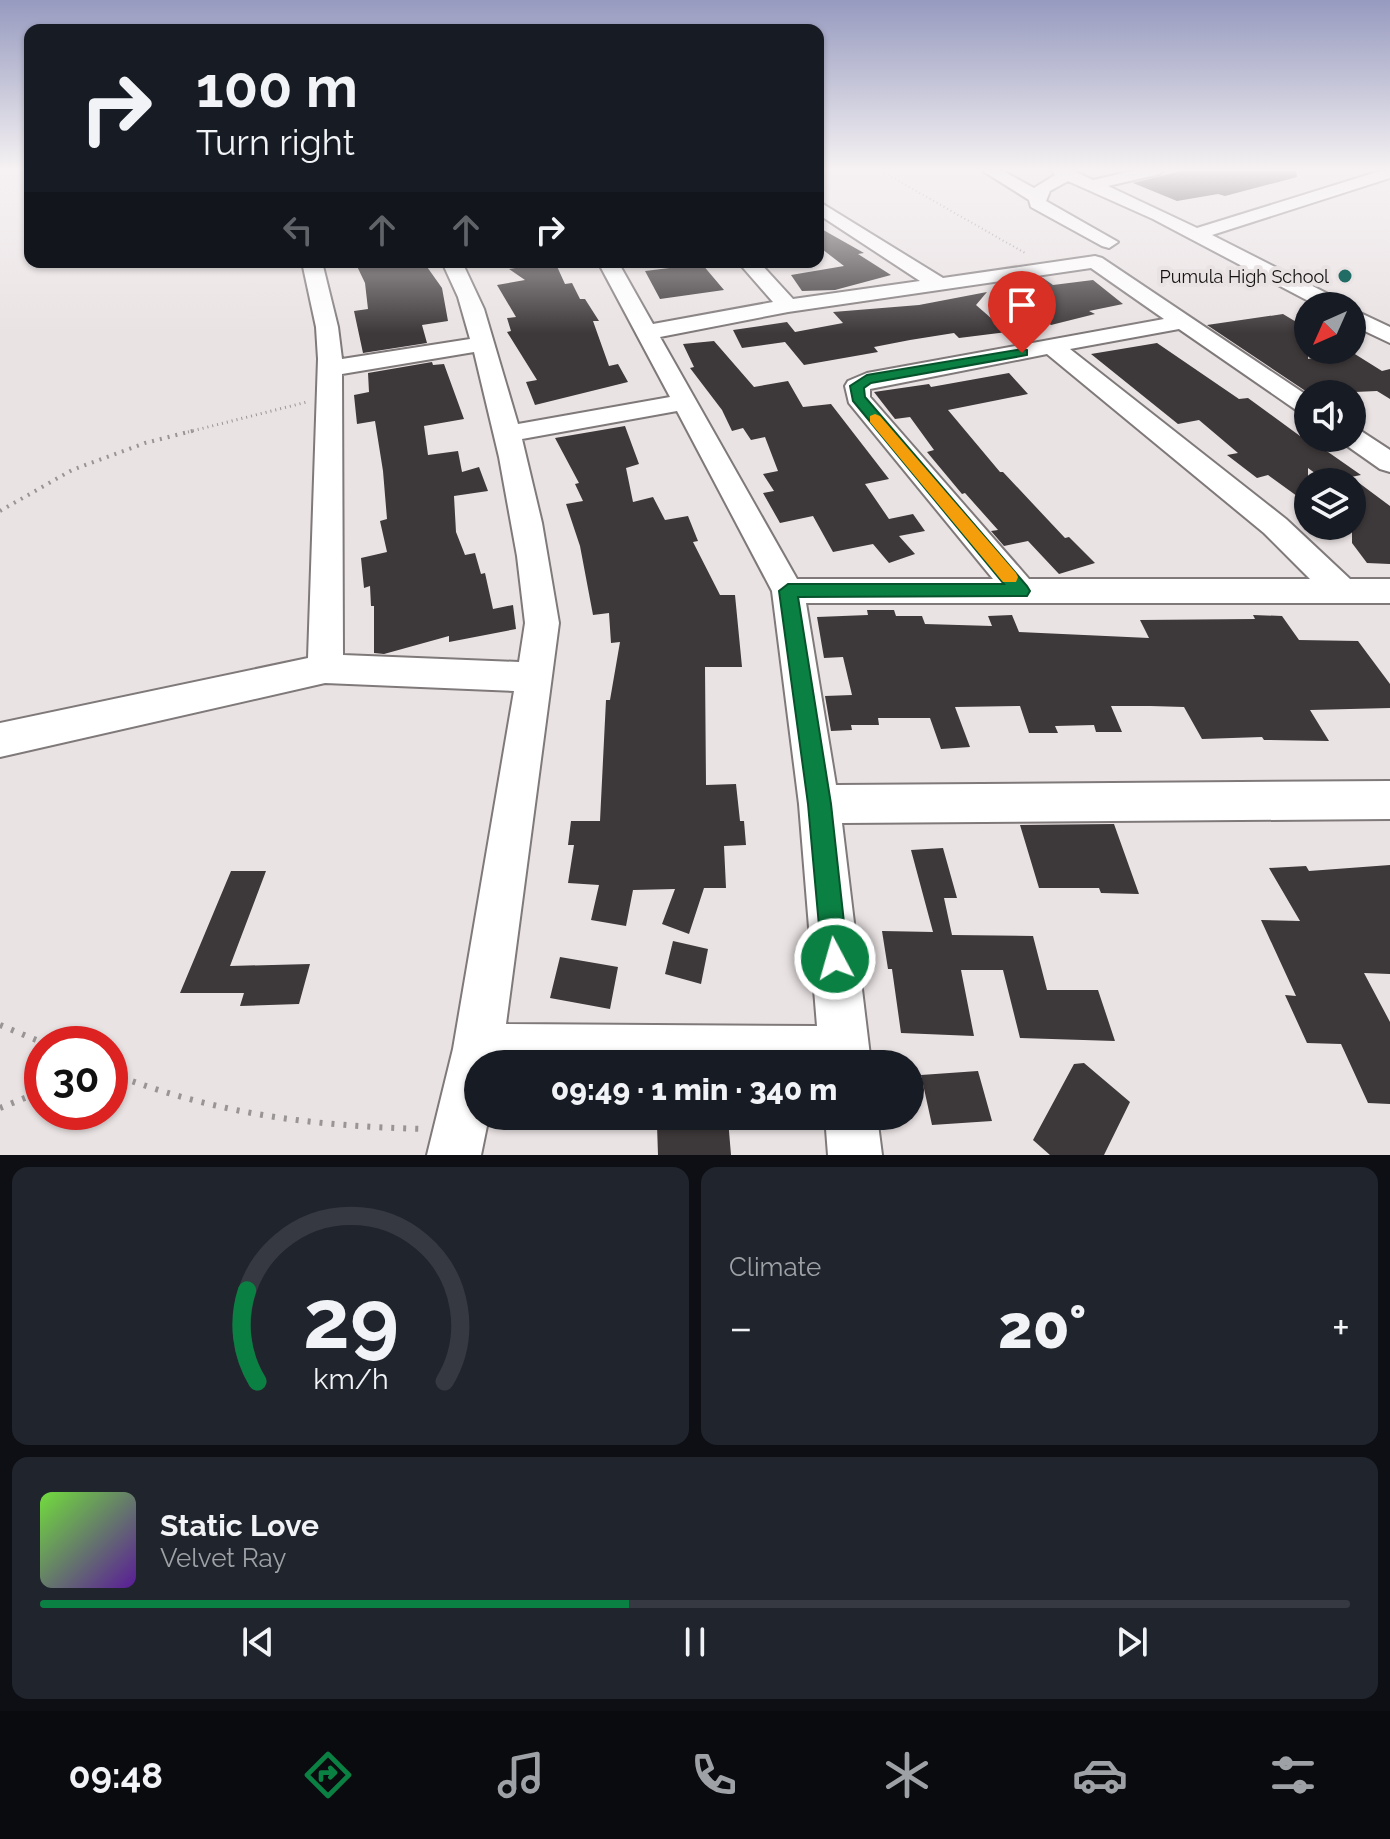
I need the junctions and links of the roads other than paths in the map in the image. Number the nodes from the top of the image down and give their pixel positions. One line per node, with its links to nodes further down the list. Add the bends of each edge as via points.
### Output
1 (847, 225): 13 (street)
2 (1094, 225): 7 (street)
3 (1140, 225): 7 (street)
4 (1178, 225): 6 (street)
5 (1224, 225): 6 (street)
6 (1196, 234): 14 (street)
7 (1120, 235): 8 (street)
8 (1095, 262): 13 (street); 16 (street)
9 (313, 268): 22 (street, via 326,320)
10 (456, 268): 20 (street, via 466,284)
11 (612, 268): 18 (street)
12 (753, 268): 15 (street)
13 (939, 284): 15 (street)
14 (1307, 292)
15 (788, 306): 18 (street)
16 (1182, 322): 21 (street); 23 (street)
17 (1366, 323): 19 (street)
18 (649, 332): 24 (street)
19 (1390, 336)
20 (483, 344): 22 (street); 25 (street)
21 (1053, 347): 29 (street, via 857,386 858,398); 30 (street, via 1275,526)
22 (330, 380): 32 (street)
23 (1294, 398)
24 (686, 402): 25 (street); 28 (street)
25 (509, 433): 33 (street, via 537,574 542,623)
26 (1366, 447): 27 (street)
27 (1390, 463)
28 (788, 591): 29 (street); 36 (street)
29 (1021, 591): 30 (street)
30 (1342, 591): 31 (street)
31 (1390, 591)
32 (325, 669): 33 (street); 34 (street)
33 (535, 677): 37 (street)
34 (0, 740)
35 (1390, 800): 36 (street)
36 (819, 804): 39 (street)
37 (478, 1049): 38 (street); 41 (street)
38 (519, 1050)
39 (844, 1050)
40 (852, 1130): 42 (street)
41 (456, 1142)
42 (855, 1155)

